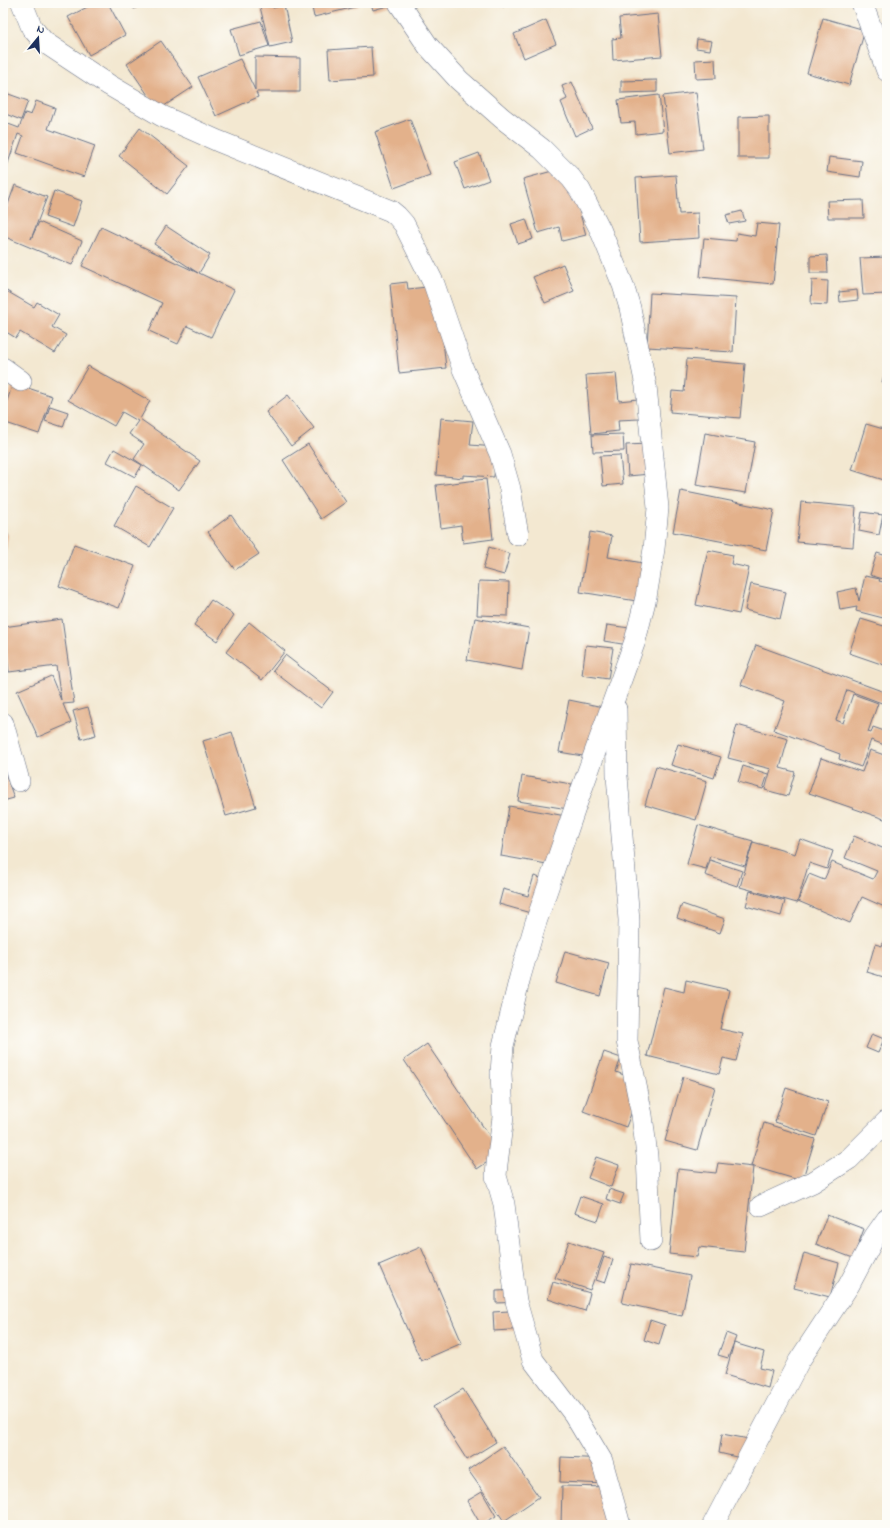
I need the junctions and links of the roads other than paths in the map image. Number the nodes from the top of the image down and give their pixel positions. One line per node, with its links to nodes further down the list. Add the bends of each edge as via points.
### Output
1 (22, 3): 7 (street, via 32,28 44,42 162,116 397,216 412,239 434,284 464,369 500,454 510,488)
2 (399, 3): 8 (street, via 428,46 459,80 542,149 576,184 600,229 630,308 646,386 658,508 646,597 635,641)
3 (862, 3): 4 (street)
4 (887, 71)
5 (3, 368): 6 (street)
6 (21, 381)
7 (518, 535)
8 (616, 695): 14 (street, via 617,776 629,920 627,1041 647,1156); 15 (street, via 536,925 509,1020 501,1063 503,1117 496,1176 504,1204 516,1301 533,1360 574,1414 602,1461)
9 (3, 723): 10 (street)
10 (20, 781)
11 (887, 1121): 12 (street, via 849,1159 813,1182)
12 (761, 1206)
13 (887, 1219): 16 (street, via 849,1285 800,1361)
14 (651, 1241)
15 (620, 1525)
16 (713, 1525)

